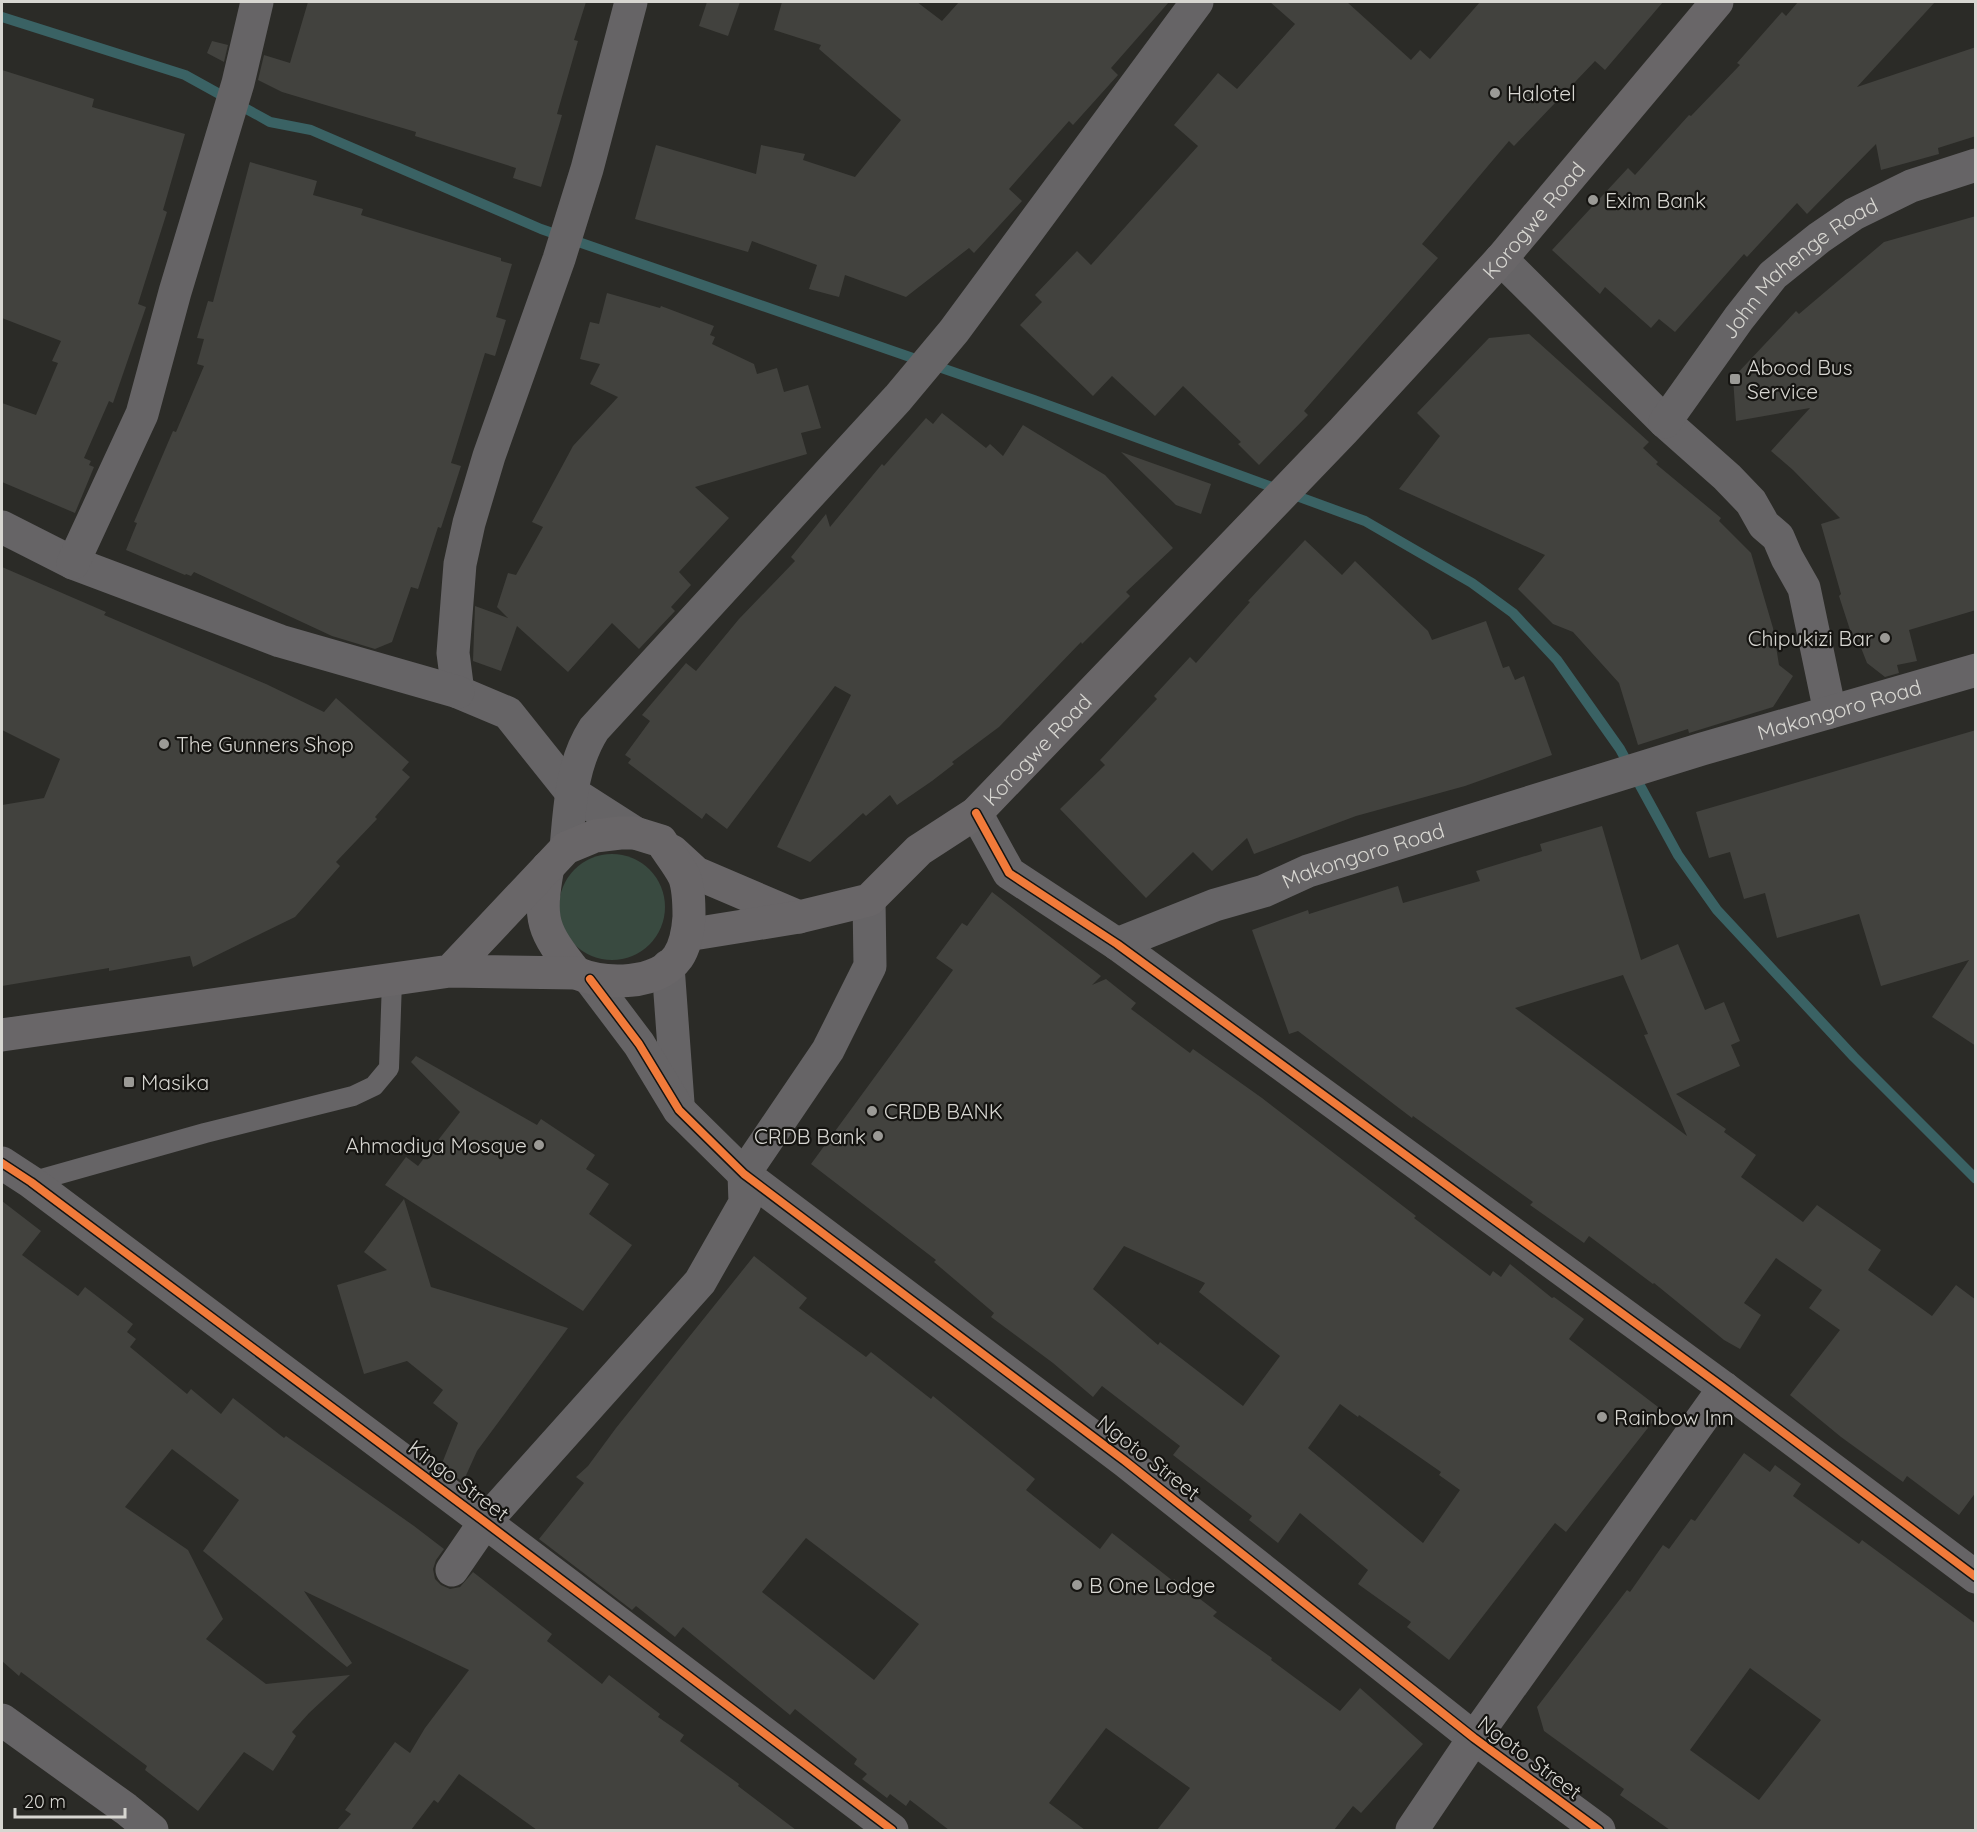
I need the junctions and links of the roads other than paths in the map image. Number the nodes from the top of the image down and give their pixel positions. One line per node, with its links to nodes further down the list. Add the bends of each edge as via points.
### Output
1 (257, 2): 9 (street, via 238,83 142,414)
2 (630, 2): 11 (street, via 587,169 489,456 467,534 460,564 453,653)
3 (1197, 2): 13 (street, via 954,331 594,729 579,757)
4 (1717, 2): 6 (main road, Korogwe Road)
5 (1976, 165): 7 (street, John Mahenge Road, via 1911,186 1854,214 1773,275)
6 (1501, 259): 7 (street); 14 (main road, Korogwe Road, via 1343,431)
7 (1665, 422): 12 (street, via 1727,477 1778,537 1804,588)
8 (2, 527): 9 (street)
9 (73, 563): 11 (street, via 280,641)
10 (1976, 670): 12 (street, Makongoro Road)
11 (458, 692): 13 (street, via 508,713)
12 (1830, 712): 20 (street, Makongoro Road, via 1308,871)
13 (571, 792): 15 (street); 16 (street)
14 (976, 813): 17 (main road, Korogwe Road, via 919,850); 20 (street, via 1009,873)
15 (648, 837): 16 (main road, via 595,836); 18 (main road, via 696,873); 19 (main road, via 684,877 689,906)
16 (557, 858): 22 (main road); 23 (main road, via 542,901 546,928 554,945)
17 (868, 900): 18 (main road); 28 (street, via 870,966 828,1050)
18 (799, 917): 19 (main road)
19 (687, 935): 21 (main road, via 678,957)
20 (1117, 944): 30 (street)
21 (668, 966): 23 (main road, via 632,981); 26 (street)
22 (450, 971): 23 (main road); 24 (main road)
23 (583, 976): 26 (street, Ngoto Street, via 639,1044)
24 (392, 981): 25 (main road); 29 (lane, via 389,1068 374,1086 353,1096)
25 (2, 1035)
26 (679, 1110): 28 (street, Ngoto Street)
27 (2, 1163): 29 (street, Kingo Street)
28 (744, 1174): 31 (street, via 745,1203 700,1282); 35 (street, Ngoto Street, via 1125,1461)
29 (31, 1182): 31 (street, Kingo Street)
30 (1724, 1388): 33 (street); 35 (street)
31 (485, 1522): 32 (street); 37 (street, Kingo Street)
32 (452, 1570)
33 (1976, 1577)
34 (2, 1720): 36 (street)
35 (1474, 1738): 38 (street); 39 (street, Ngoto Street)
36 (152, 1830)
37 (892, 1830)
38 (1412, 1830)
39 (1599, 1830)

